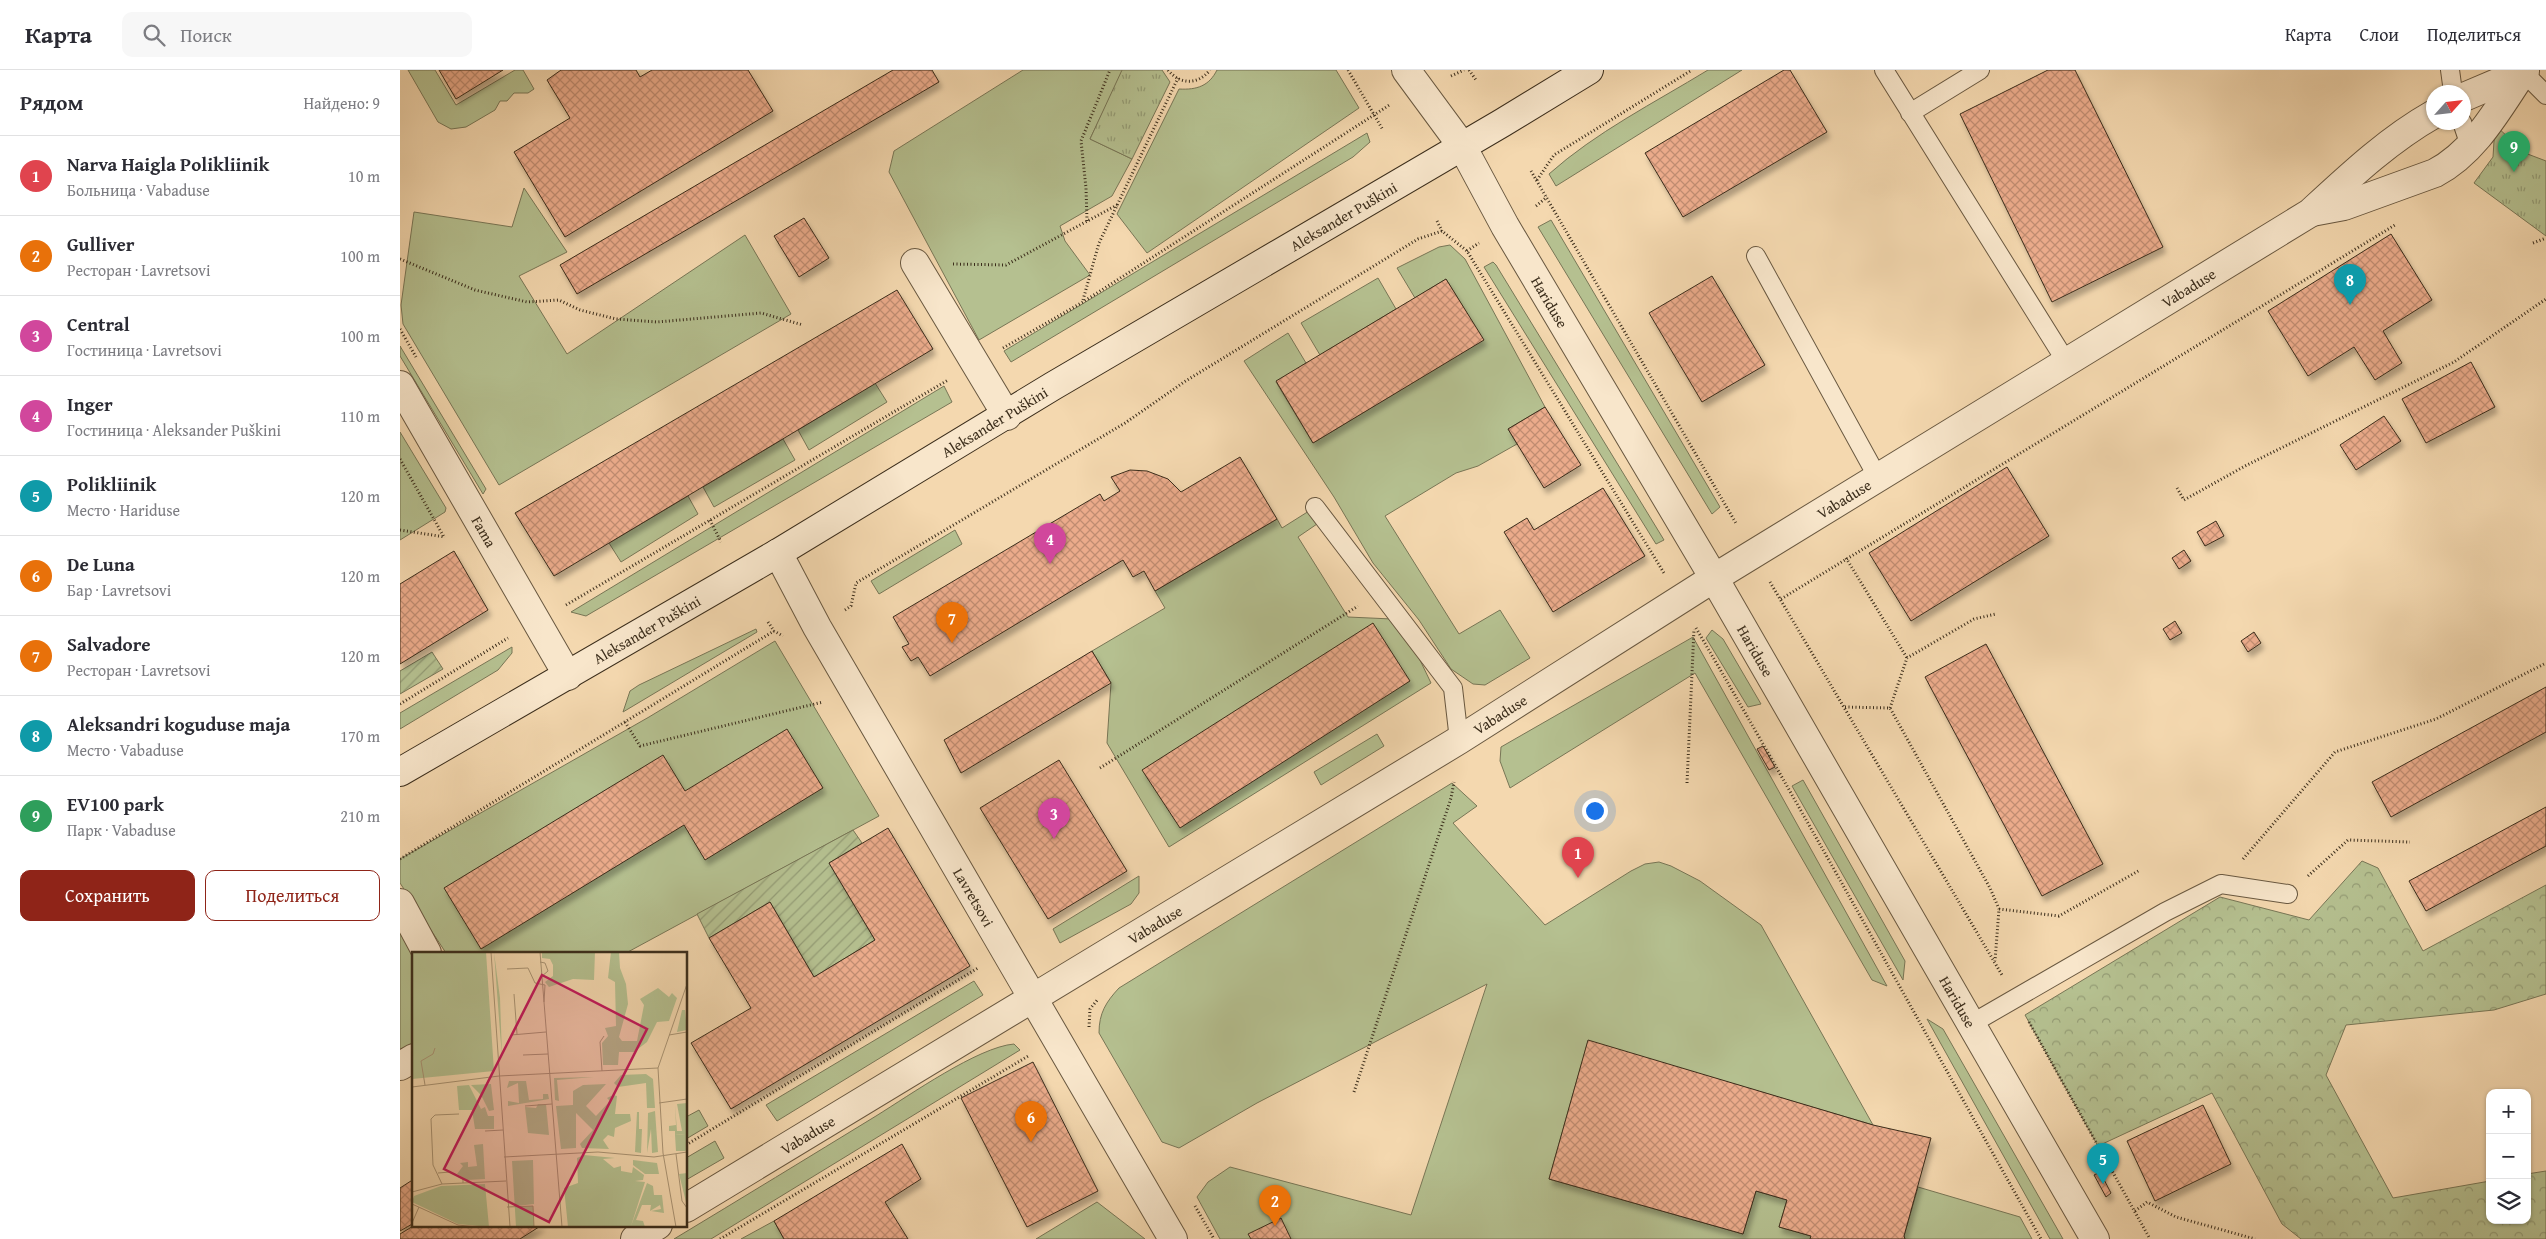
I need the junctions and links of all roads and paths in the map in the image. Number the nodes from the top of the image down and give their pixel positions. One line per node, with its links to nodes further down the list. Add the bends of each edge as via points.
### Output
1 (1110, 70): 31 (path, via 1081,141)
2 (1168, 70): 15 (path)
3 (1210, 70): 15 (path, via 1198,80 1189,82)
4 (1348, 70): 22 (path)
5 (1406, 70): 24 (street, Hariduse)
6 (1464, 70): 14 (path)
7 (1469, 70): 16 (path)
8 (1589, 70): 24 (street, Aleksander Puškini)
9 (1692, 70): 26 (path, via 1554,155)
10 (1884, 70): 20 (lane)
11 (1980, 70): 20 (lane)
12 (2450, 70): 17 (lane)
13 (2524, 71): 18 (street); 19 (lane); 23 (street, Vabaduse)
14 (1449, 77)
15 (1178, 78): 28 (path)
16 (1476, 80)
17 (2452, 85)
18 (2471, 94)
19 (2546, 95)
20 (1910, 113): 43 (lane)
21 (2426, 118): 30 (street, Vabaduse, via 2350,175)
22 (1383, 130)
23 (2466, 134): 30 (street, Vabaduse, via 2449,166 2344,206)
24 (1462, 146): 45 (street, Aleksander Puškini); 58 (street, Hariduse, via 1510,234)
25 (1531, 171): 26 (path)
26 (1537, 180): 27 (path)
27 (1546, 197): 29 (path); 56 (path)
28 (1118, 205): 31 (path); 41 (path, via 1099,243)
29 (1536, 206)
30 (2310, 213): 43 (street, Vabaduse)
31 (1087, 221): 39 (path, via 1006,265)
32 (2402, 221): 57 (path)
33 (1437, 222): 34 (path)
34 (1442, 230): 60 (path, via 1467,251); 63 (path, via 1418,239 1184,382 1124,423 856,583 851,606)
35 (2546, 238): 36 (path)
36 (2533, 243)
37 (1756, 256): 47 (lane)
38 (400, 259): 42 (path, via 475,290 527,302 560,300 580,310 616,319 657,322 761,313)
39 (915, 263): 45 (street)
40 (2546, 299): 48 (path, via 2454,362 2245,466 2184,500)
41 (1082, 302)
42 (803, 325)
43 (2067, 362): 47 (street, Vabaduse)
44 (400, 385): 64 (street, Fama)
45 (1007, 416): 55 (street, Aleksander Puškini)
46 (400, 459): 52 (path)
47 (1878, 478): 56 (street, Vabaduse)
48 (2177, 488)
49 (1314, 508): 59 (lane)
50 (710, 520): 54 (path)
51 (400, 530): 52 (path)
52 (444, 537): 53 (path)
53 (450, 538)
54 (721, 542)
55 (778, 553): 68 (street, Aleksander Puškini); 89 (street, Lavretsovi, via 817,627)
56 (1754, 554): 58 (street, Vabaduse); 61 (path)
57 (1846, 558): 61 (path); 66 (path)
58 (1714, 578): 60 (street, Vabaduse); 91 (street, Hariduse)
59 (1380, 592): 74 (lane, via 1453,688); 75 (path)
60 (1680, 599): 74 (street, Vabaduse)
61 (1780, 599): 71 (path)
62 (1996, 614): 66 (path, via 1974,618)
63 (838, 615)
64 (537, 620): 68 (street, Fama); 70 (path)
65 (774, 631): 73 (path)
66 (1907, 658): 72 (path)
67 (2546, 663): 82 (path, via 2436,719 2334,752)
68 (568, 676): 76 (street, Aleksander Puškini)
69 (826, 701): 73 (path, via 640,746)
70 (400, 704)
71 (1844, 707): 72 (path); 87 (path)
72 (1890, 708): 85 (path)
73 (625, 722): 80 (path)
74 (1459, 740): 89 (street, Vabaduse)
75 (1100, 768)
76 (400, 772)
77 (1455, 779): 94 (path)
78 (1687, 783): 101 (path, via 1694,624)
79 (2410, 842): 83 (path, via 2348,840)
80 (400, 859)
81 (2140, 870): 85 (path, via 2059,916)
82 (2221, 884): 83 (lane); 90 (lane, via 2165,912)
83 (2288, 894)
84 (400, 903): 86 (street)
85 (1999, 909): 87 (path)
86 (426, 952)
87 (1995, 961): 90 (path)
88 (983, 965): 95 (path)
89 (1034, 998): 96 (street, Vabaduse); 100 (street, Lavretsovi)
90 (2016, 999): 91 (lane); 97 (path)
91 (1970, 1024): 102 (street, Hariduse)
92 (412, 1059): 93 (street)
93 (400, 1066)
94 (1354, 1092)
95 (688, 1144)
96 (688, 1207)
97 (2134, 1211): 103 (path); 104 (path, via 2147,1202 2176,1217)
98 (656, 1226): 99 (street)
99 (635, 1239)
100 (1173, 1239)
101 (2041, 1239)
102 (2095, 1239)
103 (2150, 1239)
104 (2255, 1239)

